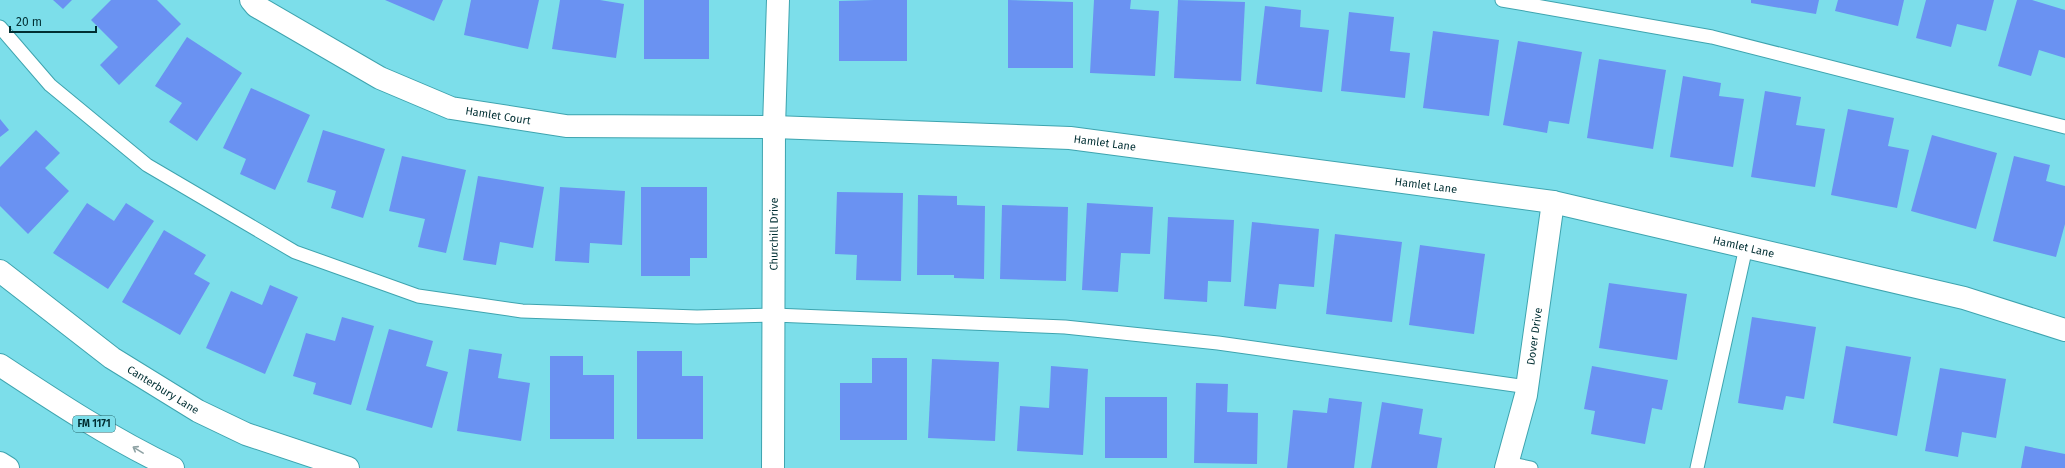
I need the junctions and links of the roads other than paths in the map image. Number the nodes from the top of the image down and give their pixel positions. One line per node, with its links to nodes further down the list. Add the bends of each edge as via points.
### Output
1 (251, 0): 5 (street, Hamlet Court, via 256,6 380,78 451,108 566,126)
2 (778, 0): 5 (street, Churchill Drive)
3 (1502, 0): 6 (lane, via 1712,37)
4 (0, 28): 10 (lane, via 50,85 147,165 302,254 418,296 522,311 697,316)
5 (774, 127): 7 (street, Hamlet Lane, via 1070,138); 10 (street, Churchill Drive)
6 (2065, 127)
7 (1553, 202): 8 (street, Hamlet Lane); 13 (street, Dover Drive)
8 (1746, 247): 11 (street, Hamlet Lane, via 1964,298); 21 (lane)
9 (0, 271): 18 (street, Canterbury Lane, via 112,358 198,411 246,434)
10 (774, 315): 13 (lane, via 1065,327 1218,343); 19 (street, Churchill Drive)
11 (2065, 330)
12 (0, 365): 17 (street, FM 1171, one-way to 12, via 145,455)
13 (1528, 386): 15 (street, Dover Drive)
14 (0, 463): 16 (street)
15 (1506, 466): 20 (lane)
16 (8, 468)
17 (173, 468)
18 (348, 468)
19 (773, 468)
20 (1531, 468)
21 (1697, 468)

